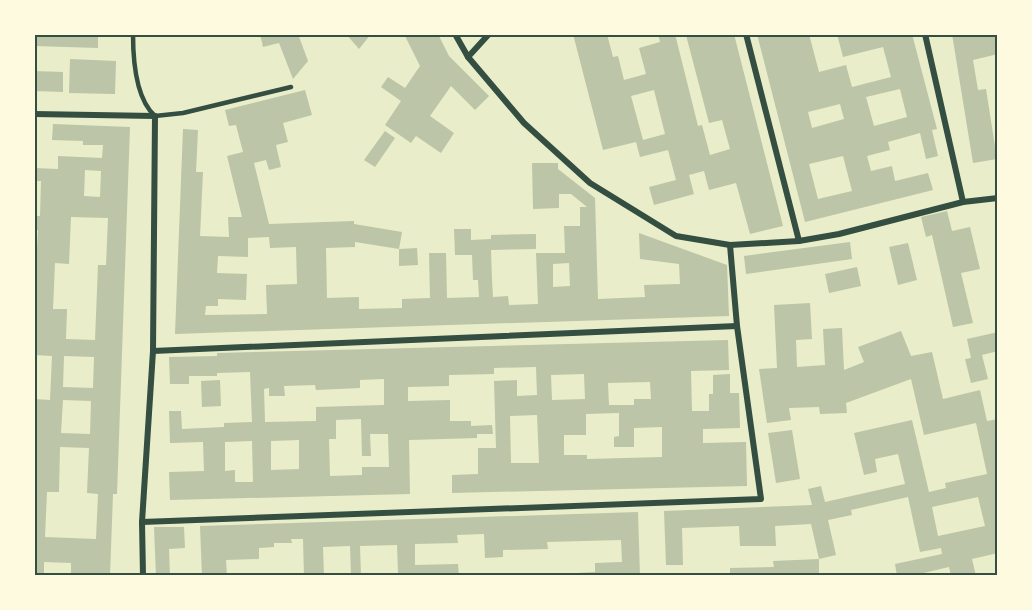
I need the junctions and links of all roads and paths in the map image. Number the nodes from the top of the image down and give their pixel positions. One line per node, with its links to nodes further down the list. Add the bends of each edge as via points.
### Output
1 (133, 34): 9 (lane, via 133,64 147,109)
2 (455, 34): 6 (street)
3 (489, 34): 6 (street)
4 (746, 34): 12 (street)
5 (925, 34): 11 (street)
6 (468, 57): 13 (street, via 524,123 590,183 676,236)
7 (291, 87): 9 (lane)
8 (34, 114): 9 (street)
9 (155, 116): 15 (street)
10 (998, 198): 11 (street)
11 (963, 202): 12 (street)
12 (799, 241): 13 (street)
13 (730, 245): 14 (street)
14 (737, 326): 15 (street); 16 (street, via 761,499)
15 (153, 351): 16 (street)
16 (142, 522): 17 (street)
17 (143, 576)

